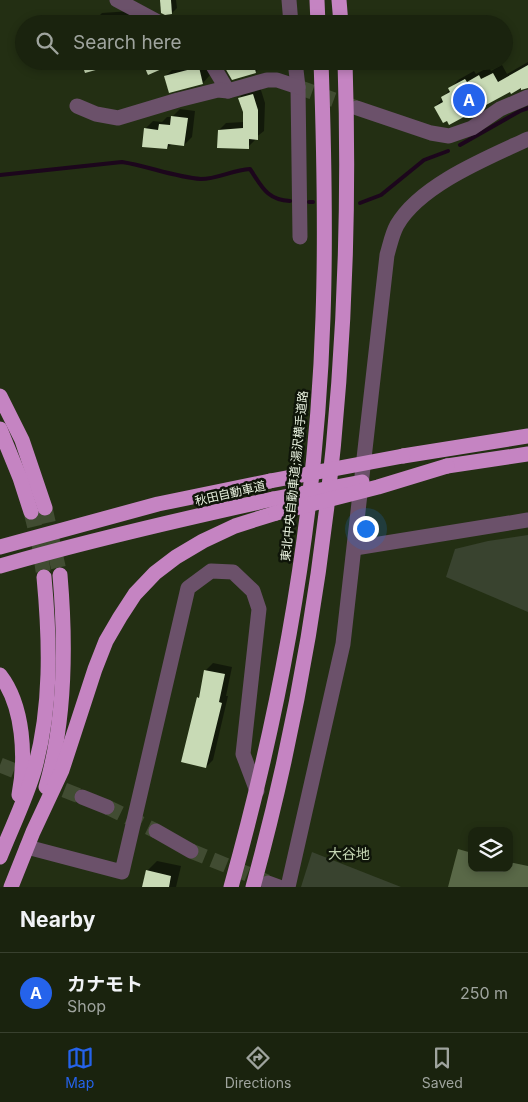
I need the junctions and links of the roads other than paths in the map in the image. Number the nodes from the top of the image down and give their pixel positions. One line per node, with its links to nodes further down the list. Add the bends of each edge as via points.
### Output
1 (117, 0): 5 (street)
2 (288, 0): 6 (street)
3 (317, 0): 7 (highway)
4 (339, 0): 8 (highway)
5 (145, 15)
6 (290, 15)
7 (318, 15)
8 (340, 15)
9 (215, 70): 14 (street)
10 (296, 70): 13 (street)
11 (321, 70): 34 (highway, 東北中央自動車道;湯沢横手道路, via 326,234 316,423 295,598)
12 (344, 70): 45 (highway, via 347,137 344,316 328,504 300,686)
13 (298, 86): 14 (street, via 267,80); 19 (street)
14 (228, 91): 16 (street, via 218,90 118,118)
15 (528, 97): 17 (street, via 500,109 472,128 449,136)
16 (78, 106)
17 (357, 108)
18 (528, 139): 29 (street, via 477,163 420,199 397,225 391,239)
19 (300, 237)
20 (0, 396): 21 (highway, via 22,440 38,510 20,478)
21 (0, 429)
22 (528, 436): 24 (highway, 秋田自動車道, bridge)
23 (528, 454): 25 (highway, bridge, via 448,466 378,487)
24 (270, 481): 27 (highway, via 126,506); 28 (highway, 秋田自動車道, via 158,504)
25 (275, 506): 30 (highway, 秋田自動車道, via 157,525); 39 (highway, via 176,557 135,594 106,641 62,770)
26 (528, 520): 29 (street)
27 (0, 539)
28 (0, 547)
29 (355, 548): 46 (street, via 344,644)
30 (0, 566)
31 (60, 575): 39 (highway, via 64,648 56,746)
32 (44, 577): 37 (highway, via 48,644 41,742 31,781)
33 (0, 676): 37 (highway, via 12,697 21,740 20,792)
34 (257, 791): 40 (street, via 243,754 259,609 253,591 233,572 210,571 188,588 122,872); 44 (highway, 東北中央自動車道;湯沢横手道路)
35 (82, 797): 36 (street)
36 (108, 807)
37 (12, 828): 42 (highway)
38 (156, 831): 41 (street)
39 (33, 832): 40 (highway)
40 (27, 846): 43 (highway)
41 (191, 850)
42 (0, 857)
43 (11, 887)
44 (231, 887)
45 (253, 887)
46 (288, 887)

